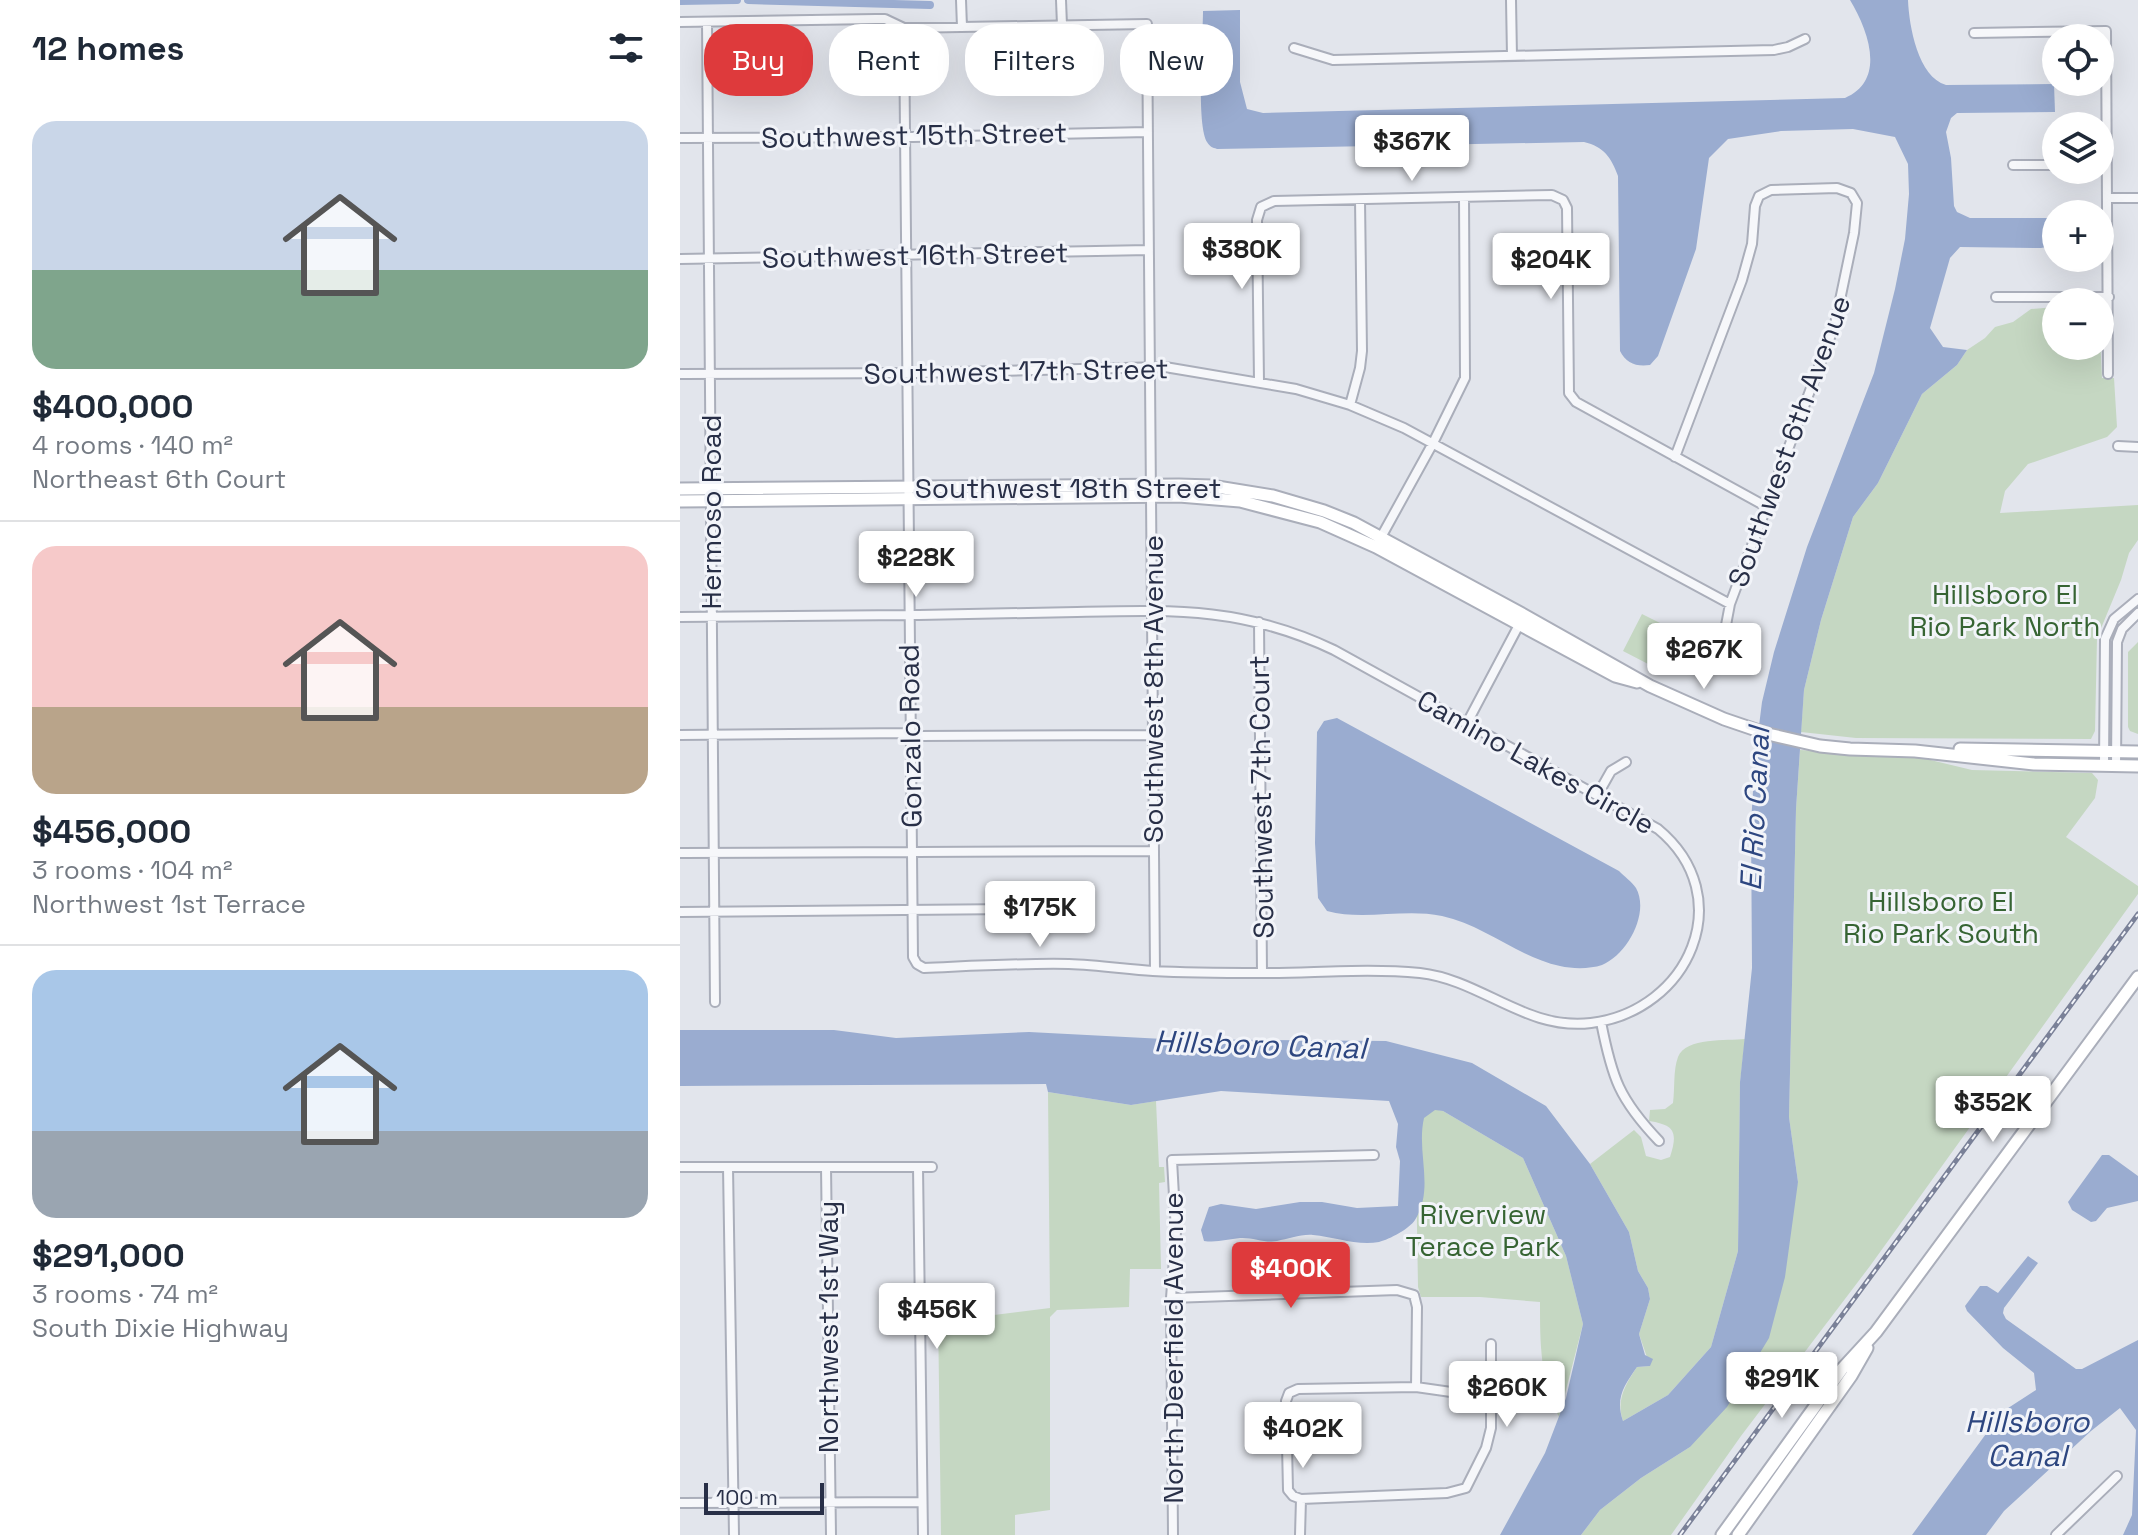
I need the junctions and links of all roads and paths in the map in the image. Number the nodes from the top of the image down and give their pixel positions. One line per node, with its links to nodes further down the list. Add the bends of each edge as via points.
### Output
1 (961, 0): 10 (street)
2 (1061, 0): 7 (street)
3 (1511, 0): 15 (street)
4 (680, 22): 5 (street)
5 (707, 22): 6 (street, via 885,19); 21 (street, Hermoso Road)
6 (896, 24)
7 (1062, 24)
8 (1104, 25): 18 (street, Southwest 8th Avenue, via 1147,24)
9 (949, 27): 10 (street)
10 (962, 27): 11 (street)
11 (965, 27)
12 (1974, 33): 17 (street, via 2106,31)
13 (1805, 39): 15 (street, via 1774,50)
14 (1294, 48): 15 (street, via 1333,60)
15 (1512, 56)
16 (905, 96): 19 (street, Gonzalo Road)
17 (2105, 112)
18 (1148, 132): 19 (street, Southwest 15th Street); 29 (street, Southwest 8th Avenue)
19 (906, 136): 21 (street, Southwest 15th Street); 30 (street, Gonzalo Road)
20 (680, 138): 21 (street, Southwest 15th Street)
21 (708, 138): 32 (street, Hermoso Road)
22 (2013, 165): 23 (street)
23 (2042, 165)
24 (2107, 184): 26 (street)
25 (1464, 197): 28 (street); 44 (street, via 1465,378); 47 (street, via 1552,195 1563,200 1569,393 1576,402)
26 (2109, 198): 27 (street); 33 (street)
27 (2138, 198)
28 (1360, 200): 42 (street, via 1274,201 1261,207); 43 (street, via 1362,351)
29 (1149, 250): 30 (street, Southwest 16th Street); 37 (street, Southwest 8th Avenue)
30 (906, 257): 32 (street, Southwest 16th Street); 38 (street, Gonzalo Road)
31 (680, 259): 32 (street, Southwest 16th Street)
32 (709, 259): 40 (street, Hermoso Road)
33 (2109, 288)
34 (1996, 297): 35 (street)
35 (2042, 297)
36 (2108, 360): 41 (street)
37 (1150, 366): 38 (street, Southwest 17th Street); 42 (street, Southwest 17th Street); 49 (street, Southwest 8th Avenue)
38 (907, 372): 40 (street, Southwest 17th Street); 50 (street, Gonzalo Road)
39 (680, 374): 40 (street, Southwest 17th Street)
40 (710, 374): 51 (street, Hermoso Road)
41 (2108, 374)
42 (1259, 381): 43 (street, Southwest 17th Street)
43 (1350, 405): 44 (street, Southwest 17th Street)
44 (1433, 443): 54 (street); 56 (street, Southwest 17th Street)
45 (2118, 446): 46 (street)
46 (2138, 447)
47 (1675, 457): 53 (street); 53 (street, Southwest 6th Avenue, via 1742,280 1759,196 1771,190 1837,188 1851,193 1857,203 1843,294)
48 (680, 489): 51 (main road, Southwest 18th Street)
49 (1152, 491): 50 (main road, Southwest 18th Street); 54 (main road, Southwest 18th Street, via 1211,486 1273,496 1324,511); 57 (street, Southwest 8th Avenue)
50 (908, 493): 51 (main road, Southwest 18th Street); 60 (street, Gonzalo Road)
51 (712, 494): 52 (main road, Southwest 18th Street); 62 (street, Hermoso Road)
52 (680, 501)
53 (1767, 507): 56 (street, Southwest 6th Avenue)
54 (1379, 542): 63 (main road, Southwest 18th Street)
55 (2138, 599): 58 (street)
56 (1730, 604): 66 (street, Southwest 6th Avenue)
57 (1152, 610): 60 (street, Camino Lakes Circle); 64 (street, Camino Lakes Circle, via 1201,611); 71 (street, Southwest 8th Avenue)
58 (2119, 613): 65 (street); 73 (street, via 2105,639)
59 (2138, 613): 65 (street)
60 (908, 615): 62 (street, Camino Lakes Circle); 68 (street, Gonzalo Road)
61 (680, 617): 62 (street, Camino Lakes Circle)
62 (712, 617): 70 (street, Hermoso Road)
63 (1522, 620): 67 (street); 72 (main road, Southwest 18th Street, via 1650,686 1746,727 1820,746)
64 (1259, 622): 67 (street, Camino Lakes Circle, via 1334,650); 89 (street, Southwest 7th Court)
65 (2127, 622): 73 (street, via 2116,649)
66 (1723, 641)
67 (1467, 723): 78 (street, Camino Lakes Circle)
68 (910, 733): 70 (street); 71 (street); 80 (street, Gonzalo Road)
69 (680, 735): 70 (street)
70 (713, 735): 82 (street, Hermoso Road)
71 (1153, 735): 79 (street, Southwest 8th Avenue)
72 (1915, 751): 73 (main road, Southwest 18th Street); 76 (main road, Southwest 18th Street, via 2034,764)
73 (2110, 752): 74 (main road, Southwest 18th Street); 76 (street)
74 (2138, 752)
75 (1626, 762): 78 (street, via 1611,771)
76 (2110, 765): 77 (main road, Southwest 18th Street)
77 (2138, 766)
78 (1598, 794): 92 (street, Camino Lakes Circle, via 1673,842 1694,878 1699,912 1690,955 1671,984 1638,1008)
79 (1154, 851): 80 (street); 88 (street, Southwest 8th Avenue)
80 (912, 852): 82 (street); 84 (street, Gonzalo Road)
81 (680, 853): 82 (street)
82 (714, 853): 86 (street, Hermoso Road)
83 (1015, 909): 84 (street)
84 (912, 911): 86 (street); 87 (street, Gonzalo Road)
85 (680, 912): 86 (street)
86 (714, 912): 91 (street, Hermoso Road)
87 (917, 964): 88 (street, Camino Lakes Circle, via 1068,964)
88 (1155, 971): 89 (street, Camino Lakes Circle)
89 (1262, 973): 92 (street, Camino Lakes Circle, via 1419,973 1472,987 1539,1020)
90 (2138, 977): 101 (main road)
91 (715, 1002)
92 (1601, 1022): 93 (street, via 1621,1094)
93 (1659, 1141)
94 (1374, 1155): 100 (street, North Deerfield Avenue, via 1172,1160 1176,1232)
95 (680, 1167): 96 (street)
96 (728, 1167): 97 (street); 110 (street)
97 (826, 1167): 98 (street); 107 (street, Northwest 1st Way)
98 (918, 1167): 99 (street); 108 (street)
99 (932, 1167)
100 (1171, 1298): 103 (street, via 1397,1290 1414,1295); 114 (street, North Deerfield Avenue)
101 (1876, 1332): 116 (main road, via 1842,1369); 117 (main road, via 1851,1376)
102 (1491, 1344): 104 (street)
103 (1416, 1387): 104 (street); 106 (street, via 1289,1393 1288,1490)
104 (1493, 1398): 106 (street, via 1486,1448 1462,1491)
105 (2117, 1476): 118 (street)
106 (1301, 1499): 115 (street)
107 (829, 1501): 108 (street); 110 (street); 112 (street, Northwest 1st Way)
108 (922, 1502): 113 (street)
109 (680, 1503): 110 (street)
110 (734, 1503): 111 (street)
111 (734, 1535)
112 (831, 1535)
113 (923, 1535)
114 (1173, 1535)
115 (1300, 1535)
116 (1722, 1535)
117 (1738, 1535)
118 (2056, 1535)

